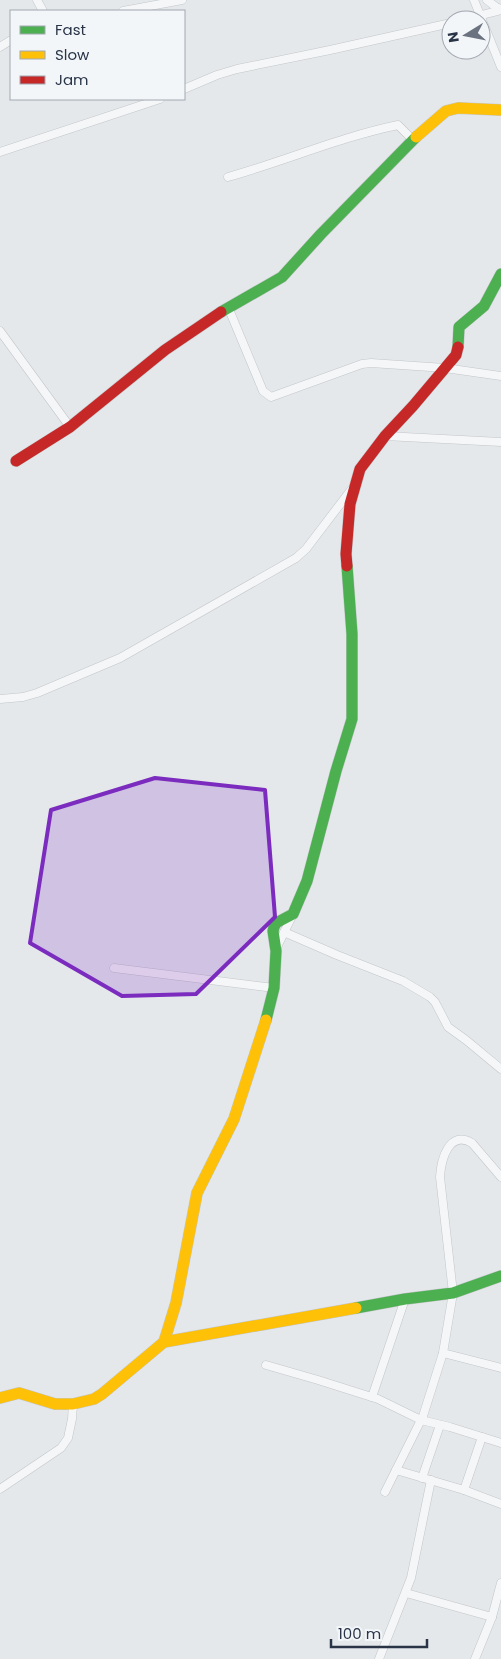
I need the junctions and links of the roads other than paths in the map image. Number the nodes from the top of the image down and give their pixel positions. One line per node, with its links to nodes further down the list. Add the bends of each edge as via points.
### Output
1 (182, 0): 4 (street)
2 (487, 0): 3 (street)
3 (501, 9)
4 (128, 10)
5 (441, 25): 8 (street, via 237,69)
6 (491, 43): 7 (street)
7 (501, 67)
8 (185, 89)
9 (157, 100): 12 (street)
10 (501, 110): 11 (street, via 458,108 446,111)
11 (413, 140): 13 (street, via 398,125); 15 (street, via 282,277)
12 (0, 152)
13 (228, 177)
14 (501, 274): 17 (street, via 484,306 459,327 458,350)
15 (228, 307): 17 (street, via 263,391 271,397 362,364); 19 (street, via 165,350)
16 (0, 331): 19 (street)
17 (445, 368): 18 (street); 20 (street)
18 (501, 376)
19 (70, 427): 22 (street)
20 (385, 436): 21 (street); 23 (street, via 360,470)
21 (501, 442)
22 (16, 461)
23 (354, 487): 24 (street, via 296,558 120,658 37,693); 25 (street, via 346,554 353,713 307,881)
24 (0, 699)
25 (293, 914): 26 (street); 27 (street, via 274,927)
26 (284, 932): 27 (street); 30 (street, via 403,981 430,997 448,1027)
27 (276, 951): 29 (street)
28 (114, 968): 29 (street)
29 (274, 988): 35 (street, via 234,1119 196,1193 176,1303)
30 (501, 1069)
31 (501, 1177): 33 (street, via 467,1140 456,1140 448,1146 440,1177)
32 (501, 1276): 33 (street)
33 (453, 1293): 34 (street); 36 (street)
34 (405, 1298): 35 (street); 39 (street)
35 (164, 1342): 41 (street, via 102,1394)
36 (443, 1352): 38 (street); 42 (street)
37 (266, 1365): 39 (street)
38 (501, 1368)
39 (372, 1397): 42 (street)
40 (0, 1398): 41 (street, via 19,1393 54,1404)
41 (73, 1404): 49 (street, via 68,1438 61,1448)
42 (421, 1420): 43 (street); 46 (street)
43 (440, 1425): 44 (street); 47 (street)
44 (482, 1437): 45 (street); 50 (street)
45 (501, 1443)
46 (396, 1470): 47 (street); 51 (street)
47 (422, 1478): 48 (street)
48 (431, 1480): 50 (street); 54 (street)
49 (0, 1489)
50 (464, 1490): 52 (street)
51 (385, 1492)
52 (501, 1504)
53 (501, 1583): 55 (street)
54 (406, 1593): 55 (street); 56 (street)
55 (492, 1617): 57 (street)
56 (379, 1659)
57 (475, 1659)

